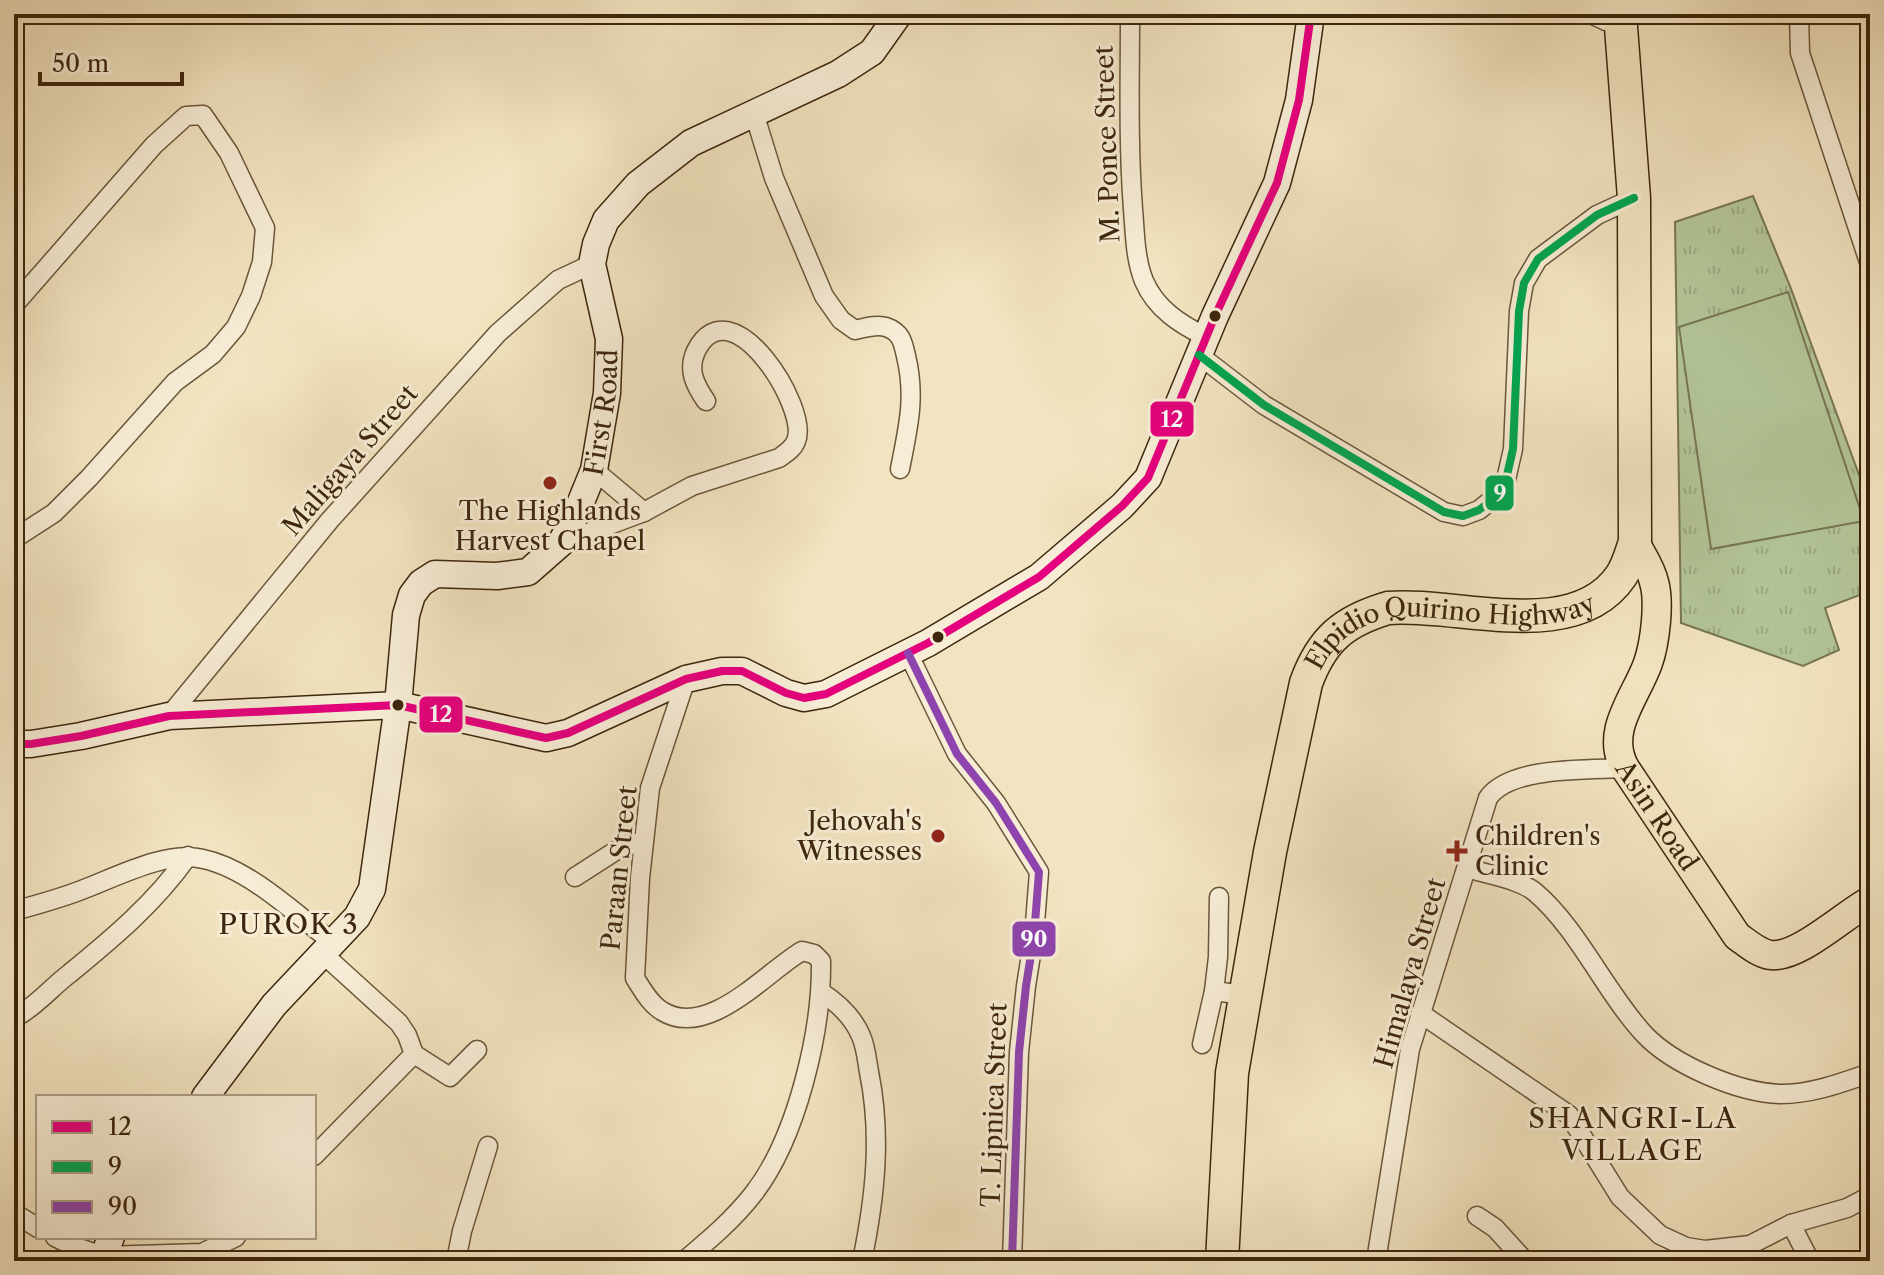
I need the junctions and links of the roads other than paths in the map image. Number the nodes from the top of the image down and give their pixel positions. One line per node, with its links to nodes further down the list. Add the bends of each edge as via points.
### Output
1 (899, 14): 6 (main road, via 872,52)
2 (1130, 14): 11 (street, M. Ponce Street, via 1130,166 1137,261 1156,301)
3 (1311, 14): 11 (main road, via 1299,100 1277,183)
4 (1799, 14): 9 (street, via 1800,53)
5 (1611, 16): 7 (highway, Elpidio Quirino Highway)
6 (754, 113): 8 (main road, via 691,143 638,184 606,220); 13 (street, via 774,178 824,296 855,330 883,325 902,340 912,379 912,409)
7 (1634, 198): 11 (street, M. Ponce Street, via 1597,215 1551,248 1524,283 1510,469 1499,494 1463,516 1444,512 1264,405); 17 (highway, Elpidio Quirino Highway)
8 (592, 264): 14 (main road, First Road, via 610,363); 22 (street, Maligaya Street, via 558,280 498,333 330,520)
9 (1870, 265)
10 (14, 305): 16 (street, via 173,127 186,116 203,115 229,153 265,228 251,296 236,327 213,354 175,382 54,513)
11 (1202, 346): 19 (main road, via 1148,478 1122,506 1039,577)
12 (706, 401): 15 (street, via 692,375 692,361 705,339 727,330 749,340 777,374 798,426 797,440 779,458 692,486)
13 (900, 469)
14 (594, 470): 15 (street); 18 (main road, First Road)
15 (644, 512): 18 (street)
16 (14, 539)
17 (1635, 542): 24 (main road, Asin Road, via 1655,582 1655,633 1649,661 1619,731 1618,754); 34 (highway, Elpidio Quirino Highway, via 1614,585 1600,598 1562,615 1400,607 1363,616 1336,632 1306,683 1270,852)
18 (561, 543): 21 (main road, First Road, via 528,572 435,574 421,583 406,615)
19 (908, 653): 20 (main road, via 826,694 804,698 742,671); 56 (street, T. Lipnica Street, via 957,754 996,803 1039,872 1019,1052)
20 (686, 679): 21 (main road, via 546,738); 25 (street, Paraan Street, via 650,788)
21 (398, 705): 22 (main road); 32 (main road, First Road, via 372,889 357,917)
22 (169, 716): 23 (main road, via 81,736)
23 (14, 744)
24 (1625, 768): 27 (street, Himalaya Street, via 1544,773 1500,785 1488,798); 30 (main road, Asin Road, via 1737,936 1755,949 1772,955 1797,949)
25 (643, 841): 28 (street, via 620,848); 33 (street, Paraan Street, via 635,978 659,1010 690,1018 713,1013 802,951 821,961)
26 (188, 856): 31 (street); 32 (street, via 238,873 278,900); 36 (street, via 136,918)
27 (1468, 868): 35 (street, Himalaya Street); 40 (street, via 1534,891 1644,1035 1693,1068 1731,1084 1779,1094)
28 (575, 877)
29 (1219, 897): 34 (street, via 1218,957)
30 (1870, 901)
31 (14, 911)
32 (327, 948): 39 (street, via 399,1023); 41 (main road, First Road, via 274,1005)
33 (821, 992): 54 (street, Paraan Street, via 796,1108 778,1156 730,1223); 55 (street, via 838,1003 862,1038 874,1099 876,1177)
34 (1229, 993): 37 (street); 57 (highway, Elpidio Quirino Highway, via 1232,1073)
35 (1420, 1013): 52 (street, via 1569,1115 1627,1205); 58 (street, Himalaya Street)
36 (21, 1014)
37 (1202, 1044)
38 (477, 1050): 39 (street, via 450,1077)
39 (414, 1054): 43 (street)
40 (1870, 1073)
41 (206, 1095)
42 (488, 1146): 53 (street)
43 (316, 1154)
44 (1870, 1196): 47 (street)
45 (1477, 1216): 59 (street)
46 (16, 1217): 48 (street)
47 (1791, 1224): 52 (street, via 1750,1245); 60 (street)
48 (36, 1227)
49 (62, 1239): 51 (street)
50 (232, 1239): 51 (street, via 202,1253)
51 (106, 1251)
52 (1684, 1254)
53 (456, 1261)
54 (684, 1261)
55 (862, 1261)
56 (1012, 1261)
57 (1222, 1261)
58 (1376, 1261)
59 (1525, 1261)
60 (1810, 1261)

